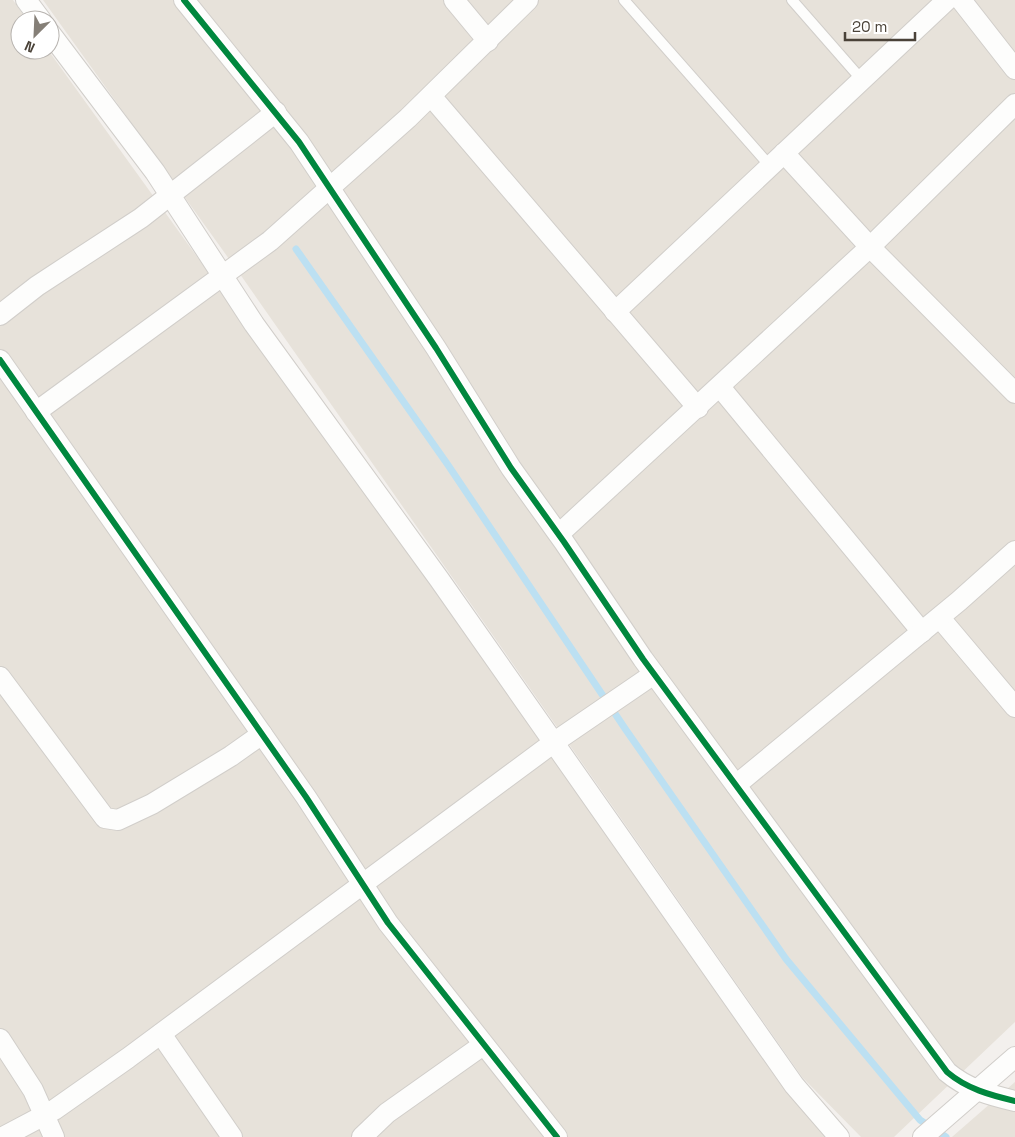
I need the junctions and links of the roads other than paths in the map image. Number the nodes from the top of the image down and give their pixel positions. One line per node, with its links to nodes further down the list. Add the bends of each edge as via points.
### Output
1 (184, 0): 14 (street)
2 (454, 0): 8 (street)
3 (528, 0): 8 (street)
4 (624, 0): 15 (lane)
5 (792, 0): 11 (lane)
6 (946, 0): 11 (street)
7 (960, 0): 10 (street)
8 (488, 41): 12 (street)
9 (60, 46): 17 (street)
10 (1015, 69)
11 (862, 80): 15 (street)
12 (431, 96): 16 (street); 20 (street)
13 (1015, 104): 18 (street)
14 (276, 112): 16 (street); 17 (street)
15 (777, 159): 18 (street); 20 (street)
16 (330, 188): 19 (street, via 270,241); 27 (street, via 511,468)
17 (170, 195): 19 (street); 21 (street)
18 (870, 247): 23 (street); 24 (street)
19 (222, 275): 26 (street); 35 (street)
20 (615, 312): 25 (street)
21 (0, 315)
22 (0, 360): 26 (street)
23 (720, 387): 25 (street); 30 (street)
24 (1015, 393)
25 (698, 408): 27 (street)
26 (36, 412): 34 (street)
27 (559, 534): 31 (street)
28 (1015, 550): 29 (street)
29 (940, 618): 30 (street); 33 (street)
30 (922, 632): 36 (street)
31 (654, 674): 35 (street); 36 (street)
32 (0, 677): 34 (street, via 105,818 118,820 152,804)
33 (1015, 707)
34 (262, 734): 37 (street)
35 (553, 743): 37 (street); 50 (street, via 794,1085)
36 (736, 785): 42 (street, via 947,1072)
37 (362, 883): 38 (street); 40 (street, via 388,923)
38 (161, 1034): 44 (street); 47 (street)
39 (0, 1039): 44 (street)
40 (483, 1045): 48 (street, via 388,1113); 49 (street)
41 (1015, 1057): 42 (street)
42 (977, 1090): 43 (street); 51 (street)
43 (1015, 1101)
44 (46, 1114): 45 (street); 46 (street)
45 (3, 1137)
46 (54, 1137)
47 (232, 1137)
48 (362, 1137)
49 (557, 1137)
50 (839, 1137)
51 (923, 1137)

